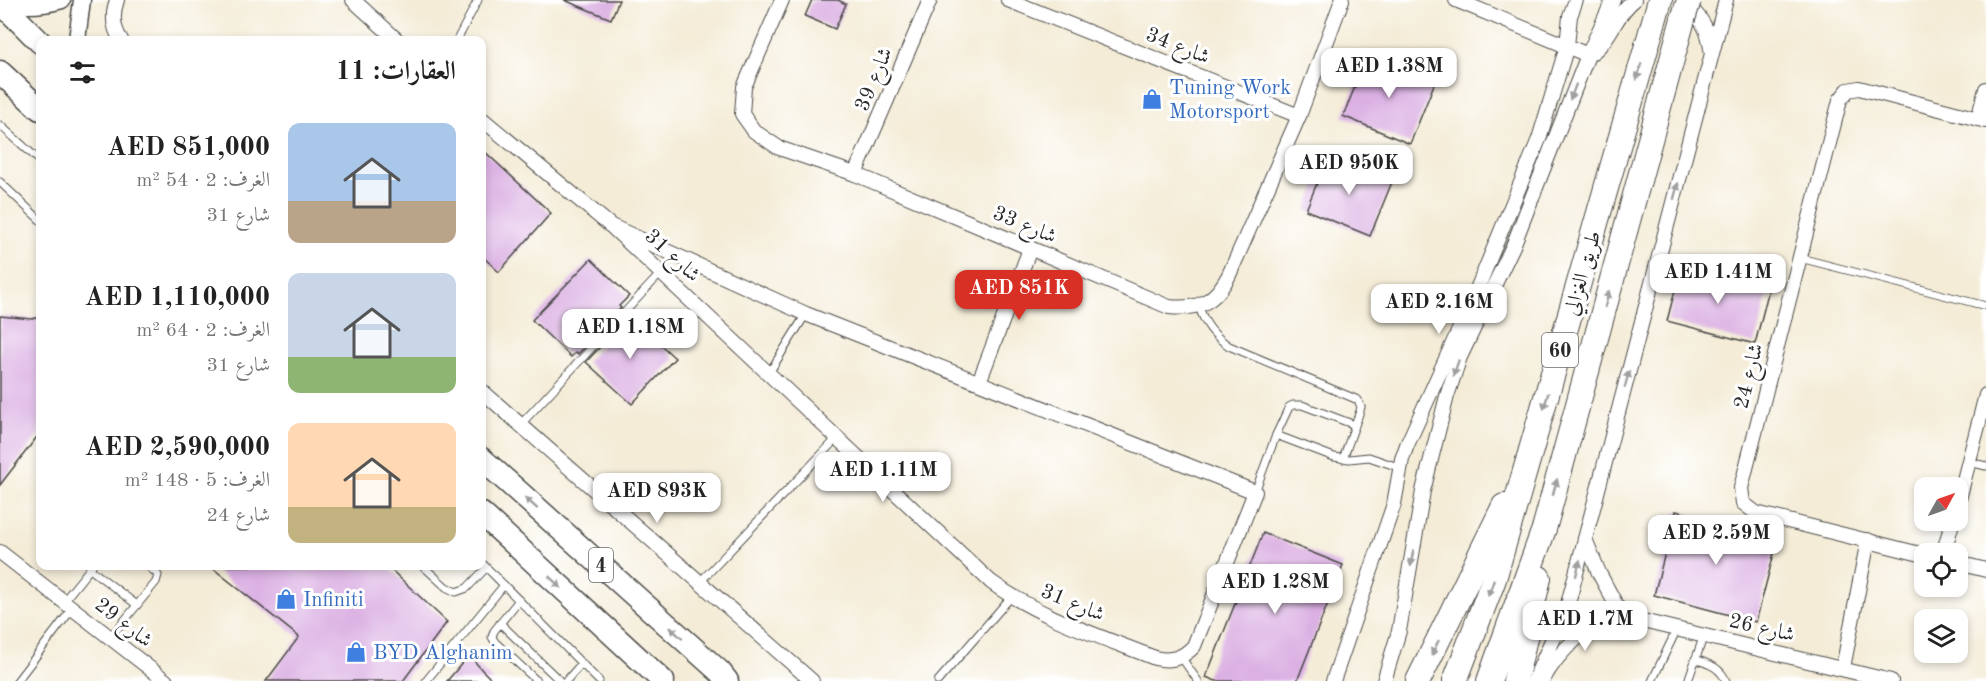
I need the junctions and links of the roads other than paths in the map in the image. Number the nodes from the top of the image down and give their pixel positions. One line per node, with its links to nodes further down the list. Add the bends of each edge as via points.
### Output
1 (62, 0): 15 (street, via 37,5)
2 (82, 0): 18 (street)
3 (117, 0): 19 (street, via 113,13)
4 (353, 0): 20 (street)
5 (478, 0): 21 (lane)
6 (782, 0): 34 (street, شارع 33, via 744,87 742,114 754,130 779,148)
7 (930, 0): 34 (street, شارع 39)
8 (1008, 0): 29 (street, شارع 34)
9 (1342, 0): 29 (street)
10 (1456, 0): 23 (street)
11 (1575, 0): 23 (street)
12 (1613, 0): 25 (street)
13 (1634, 0): 25 (street, via 1599,47)
14 (1726, 0): 24 (street)
15 (0, 2): 22 (highway)
16 (1684, 6): 24 (street, via 1698,15 1704,25); 61 (highway, طريق الغزالي / 60, one-way to 16)
17 (1658, 8): 52 (highway, طريق الغزالي / 60, one-way to 52)
18 (77, 36)
19 (119, 36)
20 (393, 36)
21 (459, 36)
22 (36, 38)
23 (1567, 46): 25 (street); 57 (street, via 1539,140 1407,445)
24 (1712, 54): 62 (street, one-way to 24)
25 (1588, 55): 104 (street, one-way to 104, via 1513,246 1460,357 1447,396 1423,491 1399,632)
26 (0, 72): 28 (highway)
27 (1986, 89): 30 (street, شارع 24)
28 (36, 105)
29 (1299, 116): 41 (street, via 1222,288)
30 (1982, 120): 39 (street, شارع 24, via 1859,88 1848,90 1840,100)
31 (486, 122): 37 (street, شارع 31)
32 (0, 125): 33 (lane)
33 (36, 156)
34 (855, 174): 38 (street, شارع 33)
35 (0, 182): 36 (lane)
36 (36, 216)
37 (611, 226): 40 (street, شارع 31); 43 (street, شارع 31)
38 (1030, 249): 41 (street, شارع 33, via 1169,307); 45 (street)
39 (1800, 258): 42 (lane); 63 (street, شارع 24, via 1741,488 1743,503 1756,513)
40 (662, 273): 44 (street, شارع 31); 48 (lane)
41 (1199, 306): 49 (lane, via 1205,323 1229,346 1358,400 1361,407)
42 (1986, 306)
43 (806, 314): 44 (lane); 45 (street, شارع 31)
44 (769, 374): 51 (street, شارع 31)
45 (978, 382): 59 (street, شارع 31)
46 (486, 394): 48 (street)
47 (1986, 395): 54 (street)
48 (521, 424): 74 (street)
49 (1355, 425): 50 (lane, via 1298,404 1286,411); 53 (lane)
50 (1276, 435): 53 (lane); 59 (lane)
51 (837, 438): 74 (lane); 76 (street, شارع 31)
52 (1534, 444): 105 (highway, one-way to 105); 106 (highway, طريق الغزالي / 60, one-way to 106, via 1494,579)
53 (1342, 459): 57 (lane, via 1369,457)
54 (1969, 462): 56 (lane); 58 (street)
55 (486, 463): 90 (highway, 4, one-way to 55)
56 (1986, 466)
57 (1401, 468): 103 (street, via 1394,504)
58 (1965, 477)
59 (1255, 492): 86 (street, via 1198,639)
60 (486, 518): 80 (highway, 4, one-way to 80)
61 (1544, 530): 107 (highway, طريق الغزالي / 60); 108 (highway, via 1539,580)
62 (1585, 539): 81 (street); 109 (street, one-way to 62, via 1569,604)
63 (1868, 540): 65 (street, شارع 24); 89 (street)
64 (0, 552): 78 (street, شارع 29)
65 (1914, 552)
66 (1968, 566): 73 (street)
67 (486, 568): 75 (lane)
68 (89, 570): 78 (lane)
69 (95, 570): 79 (lane)
70 (153, 570): 79 (lane, via 158,578)
71 (427, 570): 72 (lane, via 456,592 467,588)
72 (481, 570)
73 (1986, 570)
74 (700, 582): 100 (street)
75 (504, 585): 77 (lane); 93 (lane)
76 (1011, 597): 86 (street, شارع 31, via 1155,658); 101 (lane)
77 (519, 600): 82 (lane); 88 (lane)
78 (68, 605): 85 (street, شارع 29); 91 (lane)
79 (137, 605): 85 (lane)
80 (583, 608): 98 (highway); 99 (highway, 4)
81 (1622, 616): 83 (street, شارع 26); 110 (street, via 1588,629 1569,645)
82 (500, 623): 94 (lane, via 493,640); 95 (lane)
83 (1677, 629): 84 (street, شارع 26); 111 (lane)
84 (1704, 635): 87 (lane); 89 (street, شارع 26)
85 (110, 638): 92 (street, شارع 29)
86 (1181, 657): 102 (lane)
87 (1695, 659): 112 (lane); 113 (lane, via 1715,667)
88 (582, 663): 96 (lane); 97 (lane)
89 (1843, 668): 114 (street, شارع 26)
90 (726, 678)
91 (17, 681)
92 (166, 681)
93 (426, 681)
94 (537, 681)
95 (560, 681)
96 (566, 681)
97 (599, 681)
98 (640, 681)
99 (663, 681)
100 (812, 681)
101 (938, 681)
102 (1198, 681)
103 (1333, 681)
104 (1384, 681)
105 (1418, 681)
106 (1455, 681)
107 (1489, 681)
108 (1515, 681)
109 (1534, 681)
110 (1542, 681)
111 (1653, 681)
112 (1688, 681)
113 (1726, 681)
114 (1891, 681)

